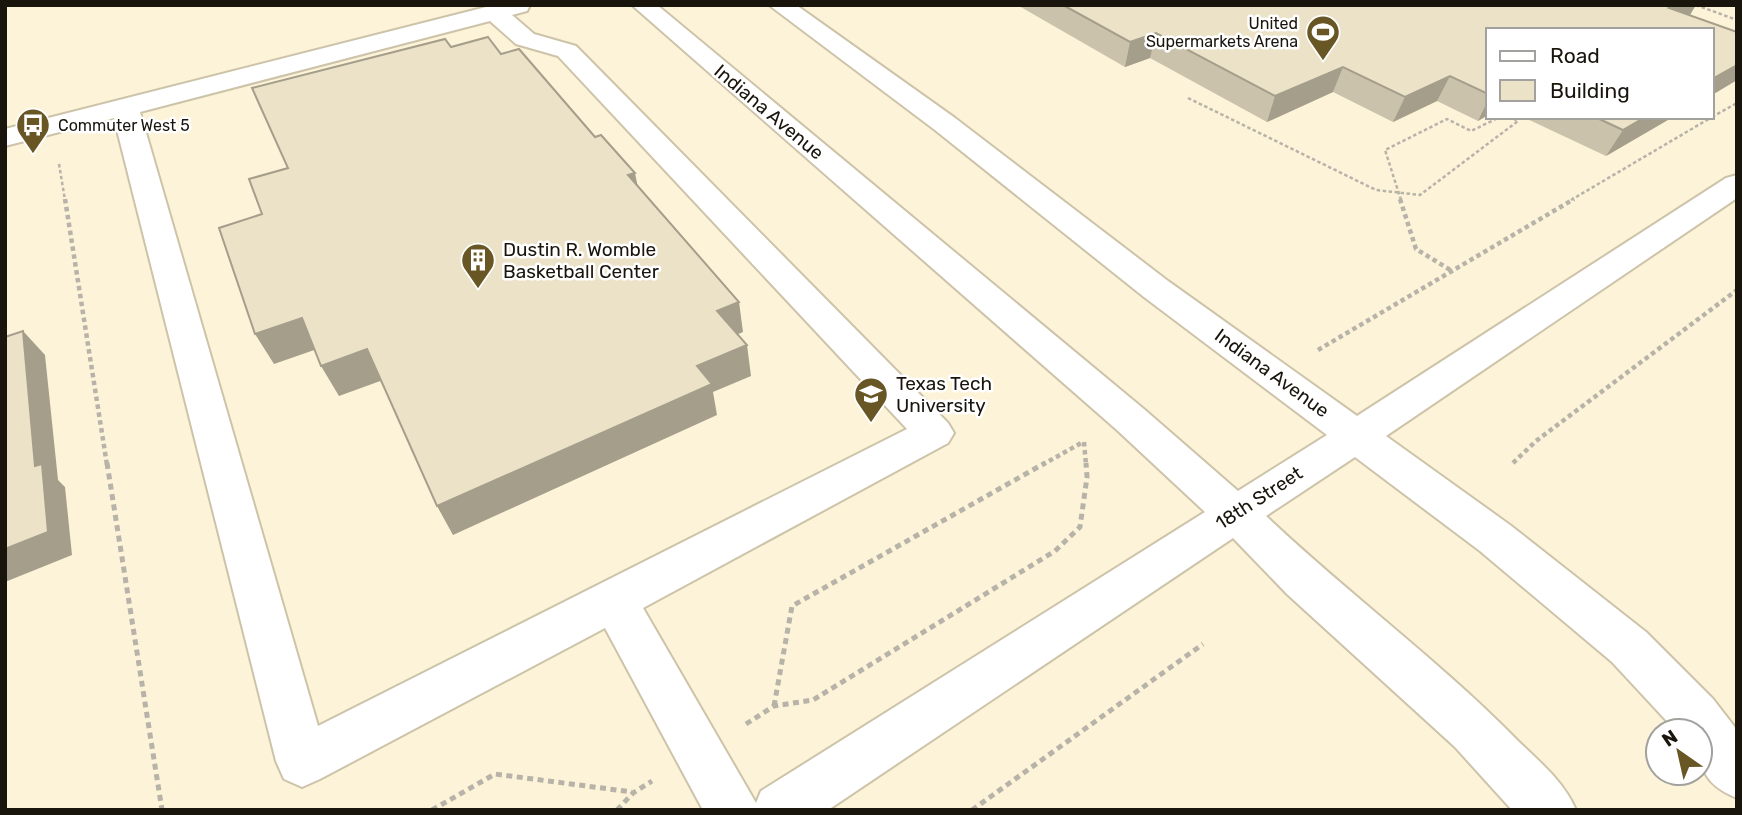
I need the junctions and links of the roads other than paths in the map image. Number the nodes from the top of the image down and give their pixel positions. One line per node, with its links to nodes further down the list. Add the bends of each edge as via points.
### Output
1 (523, 5): 4 (street)
2 (643, 5): 9 (street, Indiana Avenue)
3 (780, 5): 8 (street, Indiana Avenue)
4 (495, 12): 5 (street); 10 (street, via 526,39 567,51 934,433)
5 (125, 108): 6 (street); 10 (street, via 302,761)
6 (5, 138)
7 (1737, 184): 8 (street, 18th Street)
8 (1358, 435): 9 (street, 18th Street); 11 (street, Indiana Avenue, via 1629,647 1695,716)
9 (1235, 513): 13 (street, 18th Street); 14 (street, Indiana Avenue, via 1303,580 1473,730)
10 (614, 601): 12 (street)
11 (1737, 772)
12 (732, 810)
13 (780, 810)
14 (1549, 810)

